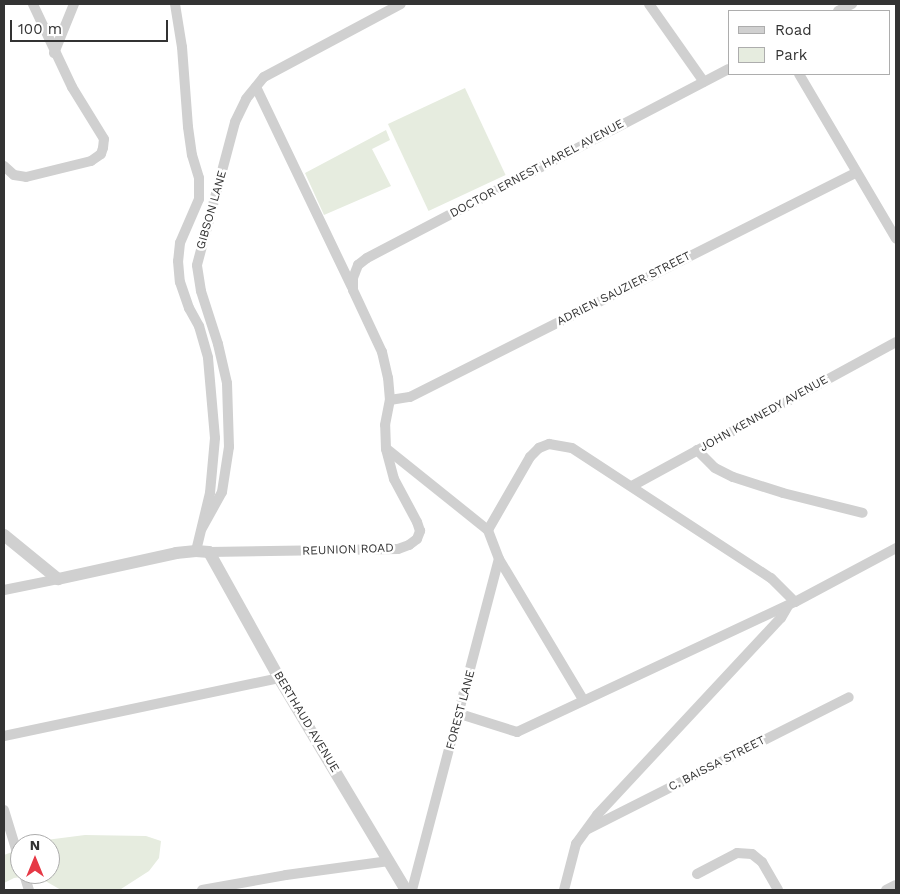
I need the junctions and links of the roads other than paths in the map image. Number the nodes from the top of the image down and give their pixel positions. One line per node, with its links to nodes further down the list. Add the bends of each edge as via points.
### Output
1 (33, 4): 8 (street)
2 (74, 4): 8 (street)
3 (175, 4): 24 (street, via 188,127 199,178 199,199 180,243 178,261 180,282 199,326 208,358 215,438 211,484)
4 (401, 4): 12 (street, GIBSON LANE, via 264,77)
5 (649, 4): 11 (street)
6 (852, 4): 7 (street)
7 (840, 10)
8 (54, 53): 13 (street, via 104,139 104,148 91,161 26,177 14,174)
9 (728, 70): 11 (street, DOCTOR ERNEST HAREL AVENUE)
10 (800, 75): 14 (street)
11 (704, 82): 16 (street, DOCTOR ERNEST HAREL AVENUE, via 367,258 358,265)
12 (256, 87): 17 (street); 24 (street, GIBSON LANE, via 235,122 197,265 201,291 227,383 229,447 222,492)
13 (4, 166)
14 (856, 173): 15 (street); 19 (street, ADRIEN SAUZIER STREET, via 410,397)
15 (896, 239)
16 (354, 278): 17 (street, REUNION ROAD)
17 (353, 290): 19 (street, REUNION ROAD, via 382,352)
18 (896, 342): 21 (street, JOHN KENNEDY AVENUE)
19 (390, 400): 20 (street, REUNION ROAD, via 385,425)
20 (386, 449): 25 (street); 28 (street, REUNION ROAD, via 394,479 420,531 409,545 376,550)
21 (697, 450): 22 (street, JOHN KENNEDY AVENUE); 23 (street, via 715,468 733,478)
22 (632, 486): 25 (street, via 572,448 550,444 539,448 530,457); 32 (street, via 771,578)
23 (863, 513)
24 (202, 528): 28 (street)
25 (488, 530): 29 (street)
26 (4, 535): 30 (street)
27 (896, 548): 32 (street)
28 (203, 552): 30 (street); 33 (street, BERTHAUD AVENUE)
29 (499, 559): 35 (street); 36 (street, FOREST LANE)
30 (58, 579): 31 (street)
31 (4, 590)
32 (792, 604): 35 (street); 39 (street, via 613,795)
33 (280, 678): 37 (street); 41 (street, BERTHAUD AVENUE)
34 (849, 697): 39 (street, C. BAISSA STREET)
35 (584, 701): 36 (street, via 517,732)
36 (460, 714): 46 (street, FOREST LANE)
37 (4, 736)
38 (4, 810): 40 (street)
39 (585, 830): 47 (street, via 576,844)
40 (11, 834)
41 (389, 861): 44 (street); 45 (street, BERTHAUD AVENUE)
42 (697, 874): 48 (street, via 737,853 752,854 762,862)
43 (896, 885): 49 (street)
44 (202, 890)
45 (406, 890)
46 (412, 890)
47 (564, 890)
48 (778, 890)
49 (886, 890)

